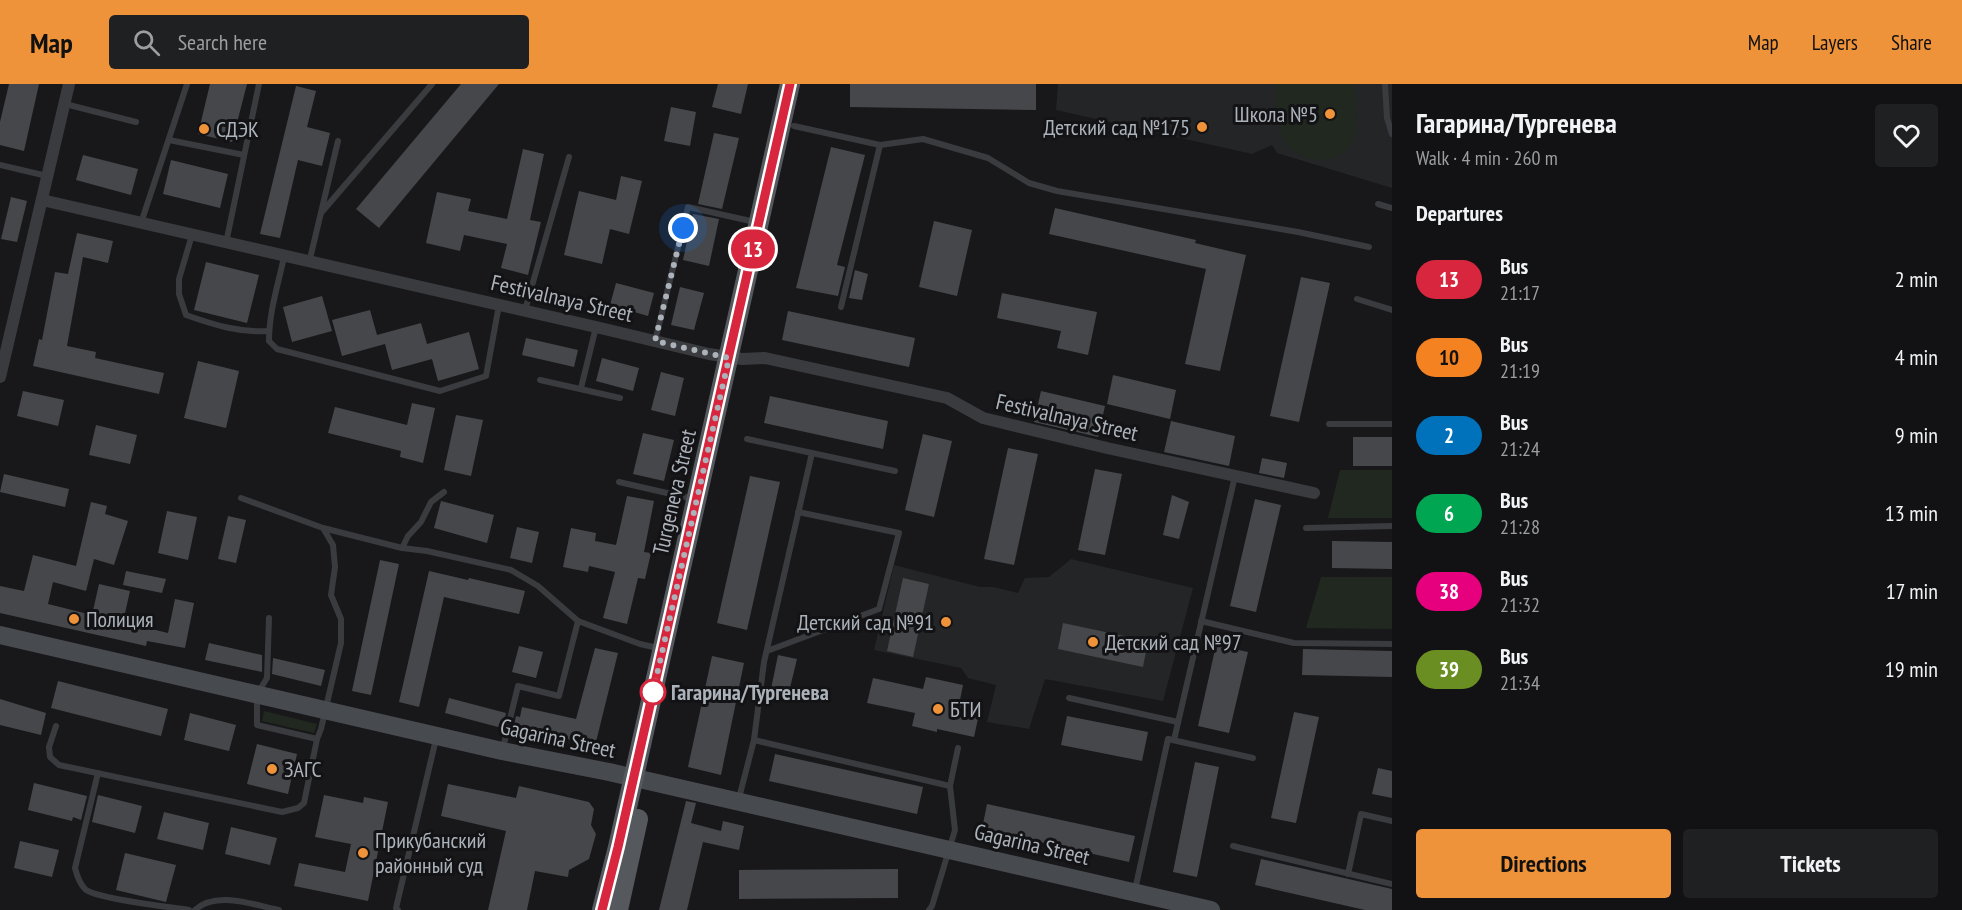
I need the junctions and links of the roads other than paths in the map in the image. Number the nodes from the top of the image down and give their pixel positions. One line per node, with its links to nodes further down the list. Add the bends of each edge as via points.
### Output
1 (69, 84): 8 (street)
2 (187, 84): 12 (lane)
3 (259, 84): 15 (lane)
4 (432, 84): 22 (lane)
5 (790, 84): 24 (main road, Turgeneva Street)
6 (804, 84): 10 (main road, Turgeneva Street)
7 (1385, 84): 11 (lane)
8 (64, 104): 9 (lane); 18 (street)
9 (136, 122)
10 (794, 126): 14 (lane); 38 (main road, Turgeneva Street)
11 (1392, 134)
12 (169, 140): 15 (lane); 23 (lane)
13 (338, 141): 22 (lane)
14 (880, 145): 27 (lane, via 923,139 988,158 1029,183 1057,191); 32 (lane)
15 (244, 155): 26 (lane)
16 (569, 157): 34 (lane)
17 (0, 165): 18 (lane)
18 (48, 176): 19 (street)
19 (42, 200): 23 (street, Festivalnaya Street); 39 (street)
20 (1378, 204): 21 (lane)
21 (1392, 208)
22 (321, 213): 29 (lane)
23 (140, 223): 25 (street, Festivalnaya Street)
24 (759, 223): 37 (lane, via 688,207); 38 (main road, Turgeneva Street)
25 (192, 235): 26 (street, Festivalnaya Street); 36 (lane, via 179,279 186,315 218,326)
26 (225, 243): 28 (street, Festivalnaya Street)
27 (1369, 247)
28 (285, 257): 29 (street, Festivalnaya Street); 36 (lane)
29 (309, 263): 31 (street, Festivalnaya Street)
30 (1357, 300): 33 (lane)
31 (499, 305): 34 (street, Festivalnaya Street); 36 (lane, via 486,376 440,391 277,349 269,341)
32 (841, 307)
33 (1392, 310)
34 (525, 311): 35 (street, Festivalnaya Street)
35 (596, 327): 37 (street, Festivalnaya Street); 41 (lane)
36 (269, 331)
37 (655, 341): 38 (street, Festivalnaya Street)
38 (735, 358): 48 (street, Festivalnaya Street, via 765,358 947,398 982,418); 53 (main road, Turgeneva Street); 79 (main road, Turgeneva Street)
39 (0, 377)
40 (540, 380): 41 (lane)
41 (581, 388): 42 (lane)
42 (620, 398)
43 (1329, 424): 44 (lane)
44 (1392, 424)
45 (747, 440): 46 (lane)
46 (812, 453): 47 (lane); 54 (lane)
47 (895, 471)
48 (1235, 476): 51 (street, Festivalnaya Street); 61 (lane)
49 (619, 482): 53 (lane)
50 (444, 492): 58 (lane, via 431,502)
51 (1314, 493)
52 (241, 498): 56 (lane)
53 (696, 500): 64 (main road, Turgeneva Street)
54 (798, 512): 65 (lane); 65 (lane, via 899,533 879,609)
55 (1392, 526): 57 (lane)
56 (323, 528): 58 (lane); 68 (lane, via 333,544 331,595 341,619 341,644)
57 (1306, 528)
58 (402, 548): 60 (lane, via 511,570 538,586)
59 (269, 618): 66 (lane, via 267,678)
60 (578, 621): 64 (lane); 76 (lane, via 559,696 518,686)
61 (1202, 621): 63 (lane, via 1294,643); 69 (lane)
62 (0, 635): 66 (street, Gagarina Street)
63 (1392, 644)
64 (663, 649): 79 (main road, Turgeneva Street)
65 (767, 651): 73 (lane)
66 (257, 694): 68 (street, Gagarina Street); 72 (lane, via 257,725)
67 (1069, 698): 69 (lane)
68 (325, 710): 71 (street, Gagarina Street); 72 (lane)
69 (1178, 722): 74 (lane)
70 (56, 726): 78 (lane, via 50,757 59,765)
71 (437, 736): 76 (street, Gagarina Street); 92 (lane)
72 (317, 739): 78 (lane, via 304,803 282,812)
73 (754, 740): 80 (lane); 81 (lane)
74 (1174, 741): 77 (lane); 87 (lane, via 1168,739)
75 (958, 748): 80 (lane)
76 (502, 751): 79 (street, Gagarina Street)
77 (1253, 759)
78 (98, 773): 89 (lane, via 75,868 80,883 87,891 106,896)
79 (640, 780): 81 (street, Gagarina Street); 93 (main road, Turgeneva Street); 94 (main road, Turgeneva Street)
80 (950, 786): 84 (lane, via 955,830)
81 (738, 802): 84 (street, Gagarina Street)
82 (1392, 821): 85 (lane, via 1361,814)
83 (1233, 846): 85 (lane)
84 (949, 850): 87 (street, Gagarina Street); 95 (lane)
85 (1348, 874): 86 (lane)
86 (1392, 884)
87 (1135, 892): 88 (street, Gagarina Street)
88 (1154, 904): 96 (street, Gagarina Street)
89 (189, 910)
90 (195, 910): 91 (lane, via 202,903 232,901)
91 (279, 910)
92 (398, 910)
93 (602, 910)
94 (618, 910)
95 (929, 910)
96 (1211, 910)

